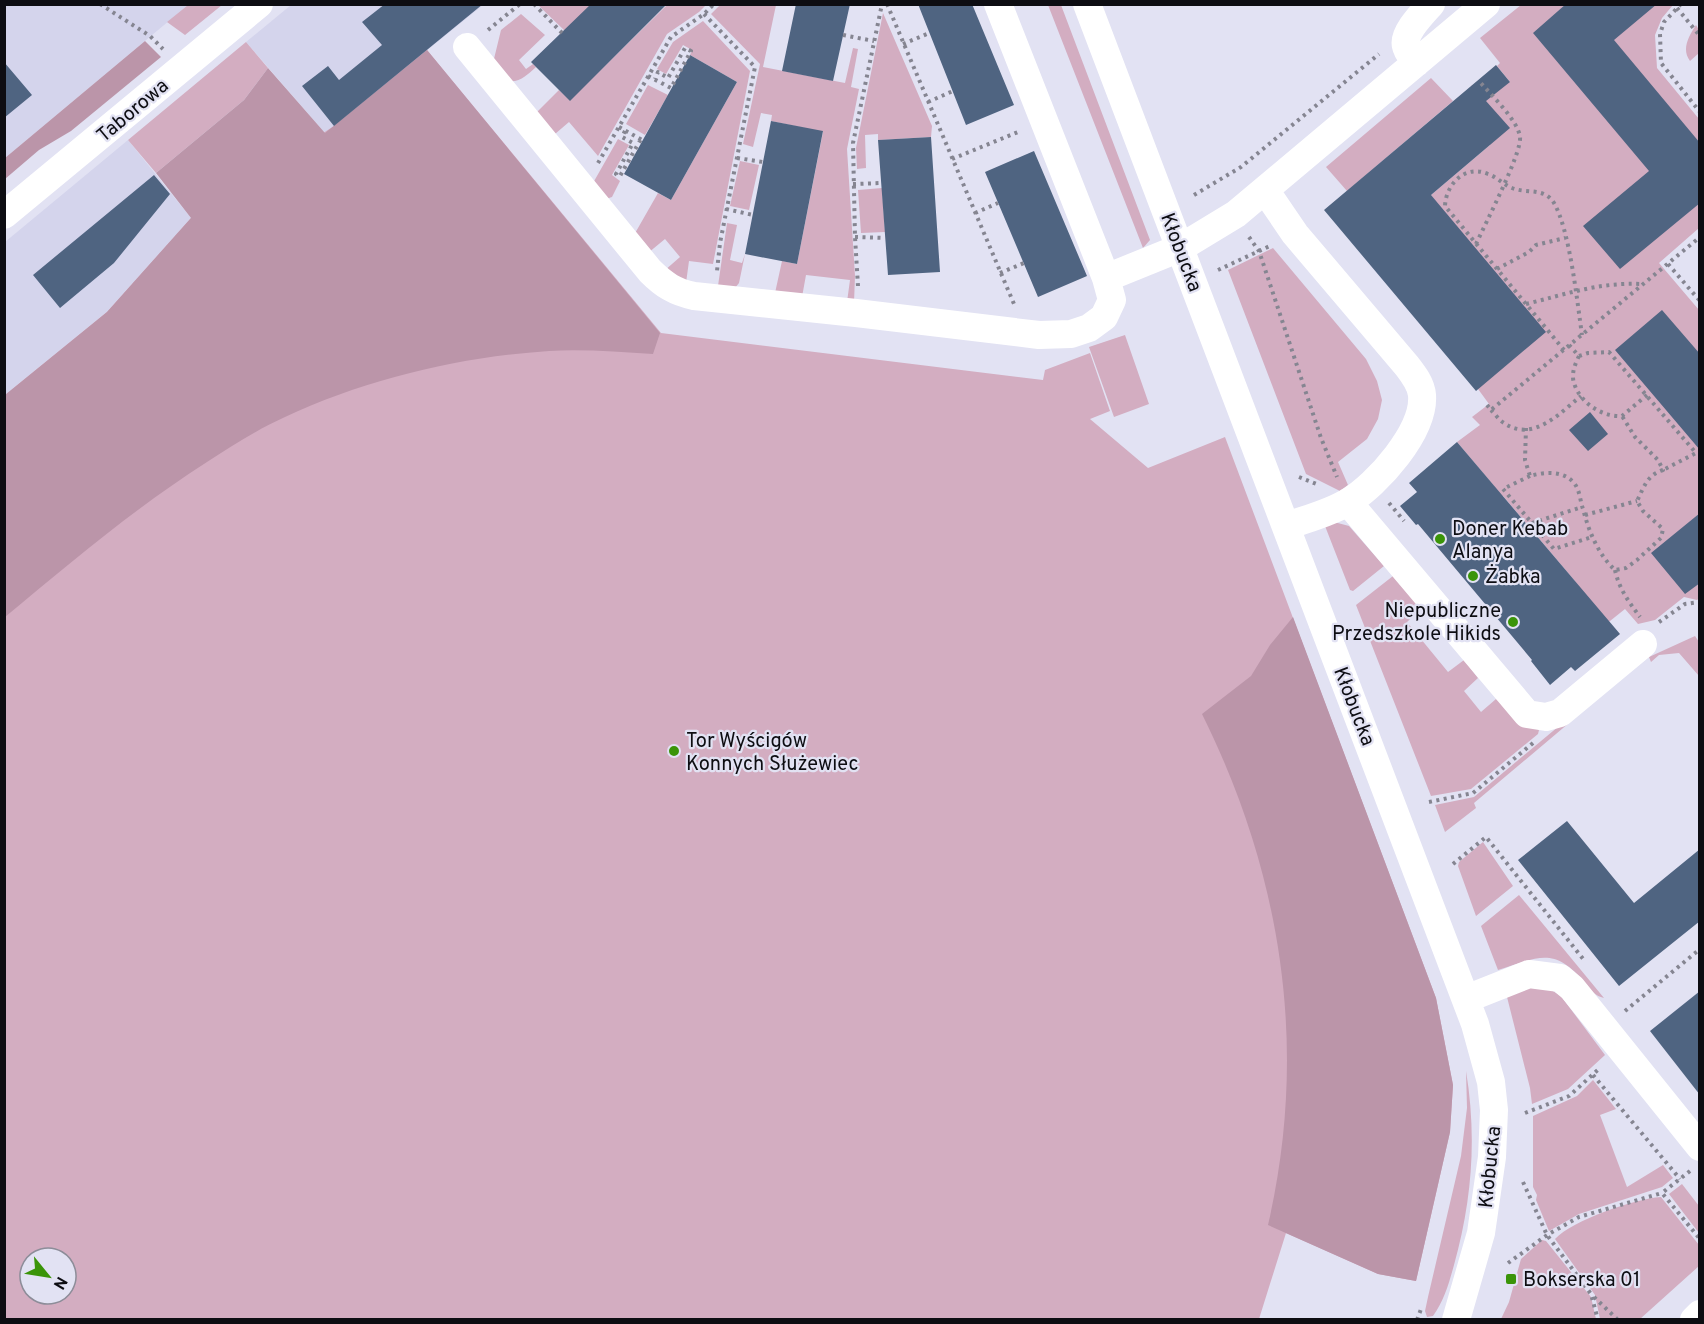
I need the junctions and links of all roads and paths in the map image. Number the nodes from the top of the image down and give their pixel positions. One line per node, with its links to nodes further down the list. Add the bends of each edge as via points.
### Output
1 (100, 4): 22 (path, via 150,36)
2 (259, 4): 45 (street, Taborowa)
3 (520, 4): 21 (path)
4 (534, 4): 15 (path)
5 (714, 4): 13 (path)
6 (882, 4): 19 (path)
7 (887, 4): 20 (path)
8 (998, 4): 61 (street)
9 (1087, 4): 54 (street, Kłobucka)
10 (1431, 4): 14 (street)
11 (1485, 4): 23 (street)
12 (1679, 6): 18 (path); 29 (path, via 1664,22 1660,34 1661,63)
13 (704, 14): 24 (path, via 671,37); 33 (path, via 755,67)
14 (1412, 27): 23 (street, via 1405,45); 41 (path, via 1240,167)
15 (562, 33)
16 (927, 34): 20 (path)
17 (843, 35): 19 (path)
18 (1700, 36)
19 (874, 41): 38 (path, via 853,143)
20 (903, 44): 28 (path)
21 (467, 47): 39 (street)
22 (169, 56)
23 (1416, 63): 40 (street)
24 (648, 76): 25 (path); 31 (path)
25 (654, 80): 25 (path, via 658,72 668,78 685,48 691,51 671,88)
26 (1479, 81): 36 (path, via 1516,125 1520,137)
27 (953, 92): 28 (path)
28 (928, 102): 34 (path)
29 (1700, 112)
30 (1015, 124): 34 (path, via 1018,132)
31 (619, 127): 32 (path); 39 (path)
32 (626, 131): 32 (path, via 642,140 620,176 616,174 633,143 622,137)
33 (737, 158): 35 (path); 43 (path)
34 (952, 159): 44 (path)
35 (763, 162)
36 (1504, 182): 52 (path, via 1510,188 1532,190 1552,200); 53 (path); 53 (path, via 1488,173 1469,171 1460,176 1445,197 1445,206)
37 (882, 183): 38 (path)
38 (853, 184): 49 (path)
39 (583, 188): 64 (street, via 664,285 677,292)
40 (1265, 190): 48 (street); 54 (street, via 1236,214)
41 (1194, 195)
42 (998, 203): 44 (path)
43 (726, 209): 46 (path); 64 (path)
44 (975, 213): 60 (path)
45 (4, 215)
46 (753, 215)
47 (1244, 231): 55 (path)
48 (1295, 234): 55 (path); 82 (street, via 1407,366 1422,394 1419,418 1409,440 1372,482)
49 (855, 237): 51 (path); 67 (path, via 859,276)
50 (1700, 237): 57 (path)
51 (885, 238)
52 (1565, 238): 58 (path, via 1536,245); 63 (path)
53 (1476, 244): 58 (path)
54 (1180, 248): 61 (street); 86 (street, Kłobucka)
55 (1259, 251): 59 (path); 82 (path, via 1321,438)
56 (1024, 263): 60 (path)
57 (1668, 264): 62 (path); 65 (path)
58 (1497, 269): 66 (path)
59 (1218, 270)
60 (1000, 273): 68 (path, via 1014,304)
61 (1106, 278): 68 (street, via 1112,300 1104,317 1089,328 1071,334)
62 (1642, 284): 63 (path, via 1617,283); 69 (path)
63 (1575, 292): 66 (path); 69 (path)
64 (715, 298): 67 (street)
65 (1700, 301)
66 (1526, 304): 71 (path)
67 (856, 313): 68 (street)
68 (1010, 332)
69 (1582, 335): 70 (path)
70 (1569, 345): 71 (path); 72 (path)
71 (1564, 350): 76 (path)
72 (1579, 356): 73 (path, via 1609,352); 74 (path, via 1574,366 1574,382)
73 (1647, 395): 77 (path); 79 (path, via 1696,453)
74 (1581, 396): 77 (path, via 1603,413); 78 (path, via 1545,425)
75 (1486, 405): 76 (path)
76 (1491, 410): 78 (path, via 1503,423)
77 (1622, 416): 79 (path)
78 (1526, 428): 80 (path, via 1525,460)
79 (1663, 471): 81 (path, via 1648,479)
80 (1530, 476): 83 (path, via 1556,473 1565,477 1574,483); 85 (path, via 1503,489)
81 (1637, 501): 84 (path); 88 (path, via 1663,529 1660,538 1626,568)
82 (1348, 502): 86 (street); 90 (street, via 1527,714 1546,717 1560,713)
83 (1582, 507): 84 (path); 85 (path)
84 (1584, 515): 87 (path)
85 (1532, 523): 87 (path, via 1554,549)
86 (1287, 526): 94 (street, Kłobucka)
87 (1592, 537): 88 (path, via 1605,561)
88 (1615, 570): 90 (path)
89 (1700, 602): 90 (path, via 1685,604)
90 (1647, 631)
91 (1536, 740): 92 (path, via 1473,794)
92 (1429, 802)
93 (1700, 949): 95 (path)
94 (1466, 999): 96 (street, via 1529,974 1560,978); 110 (street, Kłobucka, via 1491,1082 1494,1110 1481,1233)
95 (1625, 1011)
96 (1622, 1050): 97 (path); 99 (street)
97 (1593, 1075): 98 (path, via 1569,1095); 100 (path)
98 (1525, 1113)
99 (1696, 1157): 100 (path)
100 (1680, 1179): 102 (path)
101 (1523, 1182): 103 (path)
102 (1662, 1193): 103 (path, via 1579,1217); 104 (path)
103 (1547, 1235): 105 (path); 106 (path)
104 (1700, 1239)
105 (1508, 1263)
106 (1591, 1294): 111 (path); 112 (path)
107 (1421, 1309): 109 (path)
108 (1700, 1314): 113 (street)
109 (1419, 1320)
110 (1456, 1320)
111 (1598, 1320)
112 (1618, 1320)
113 (1694, 1320)

